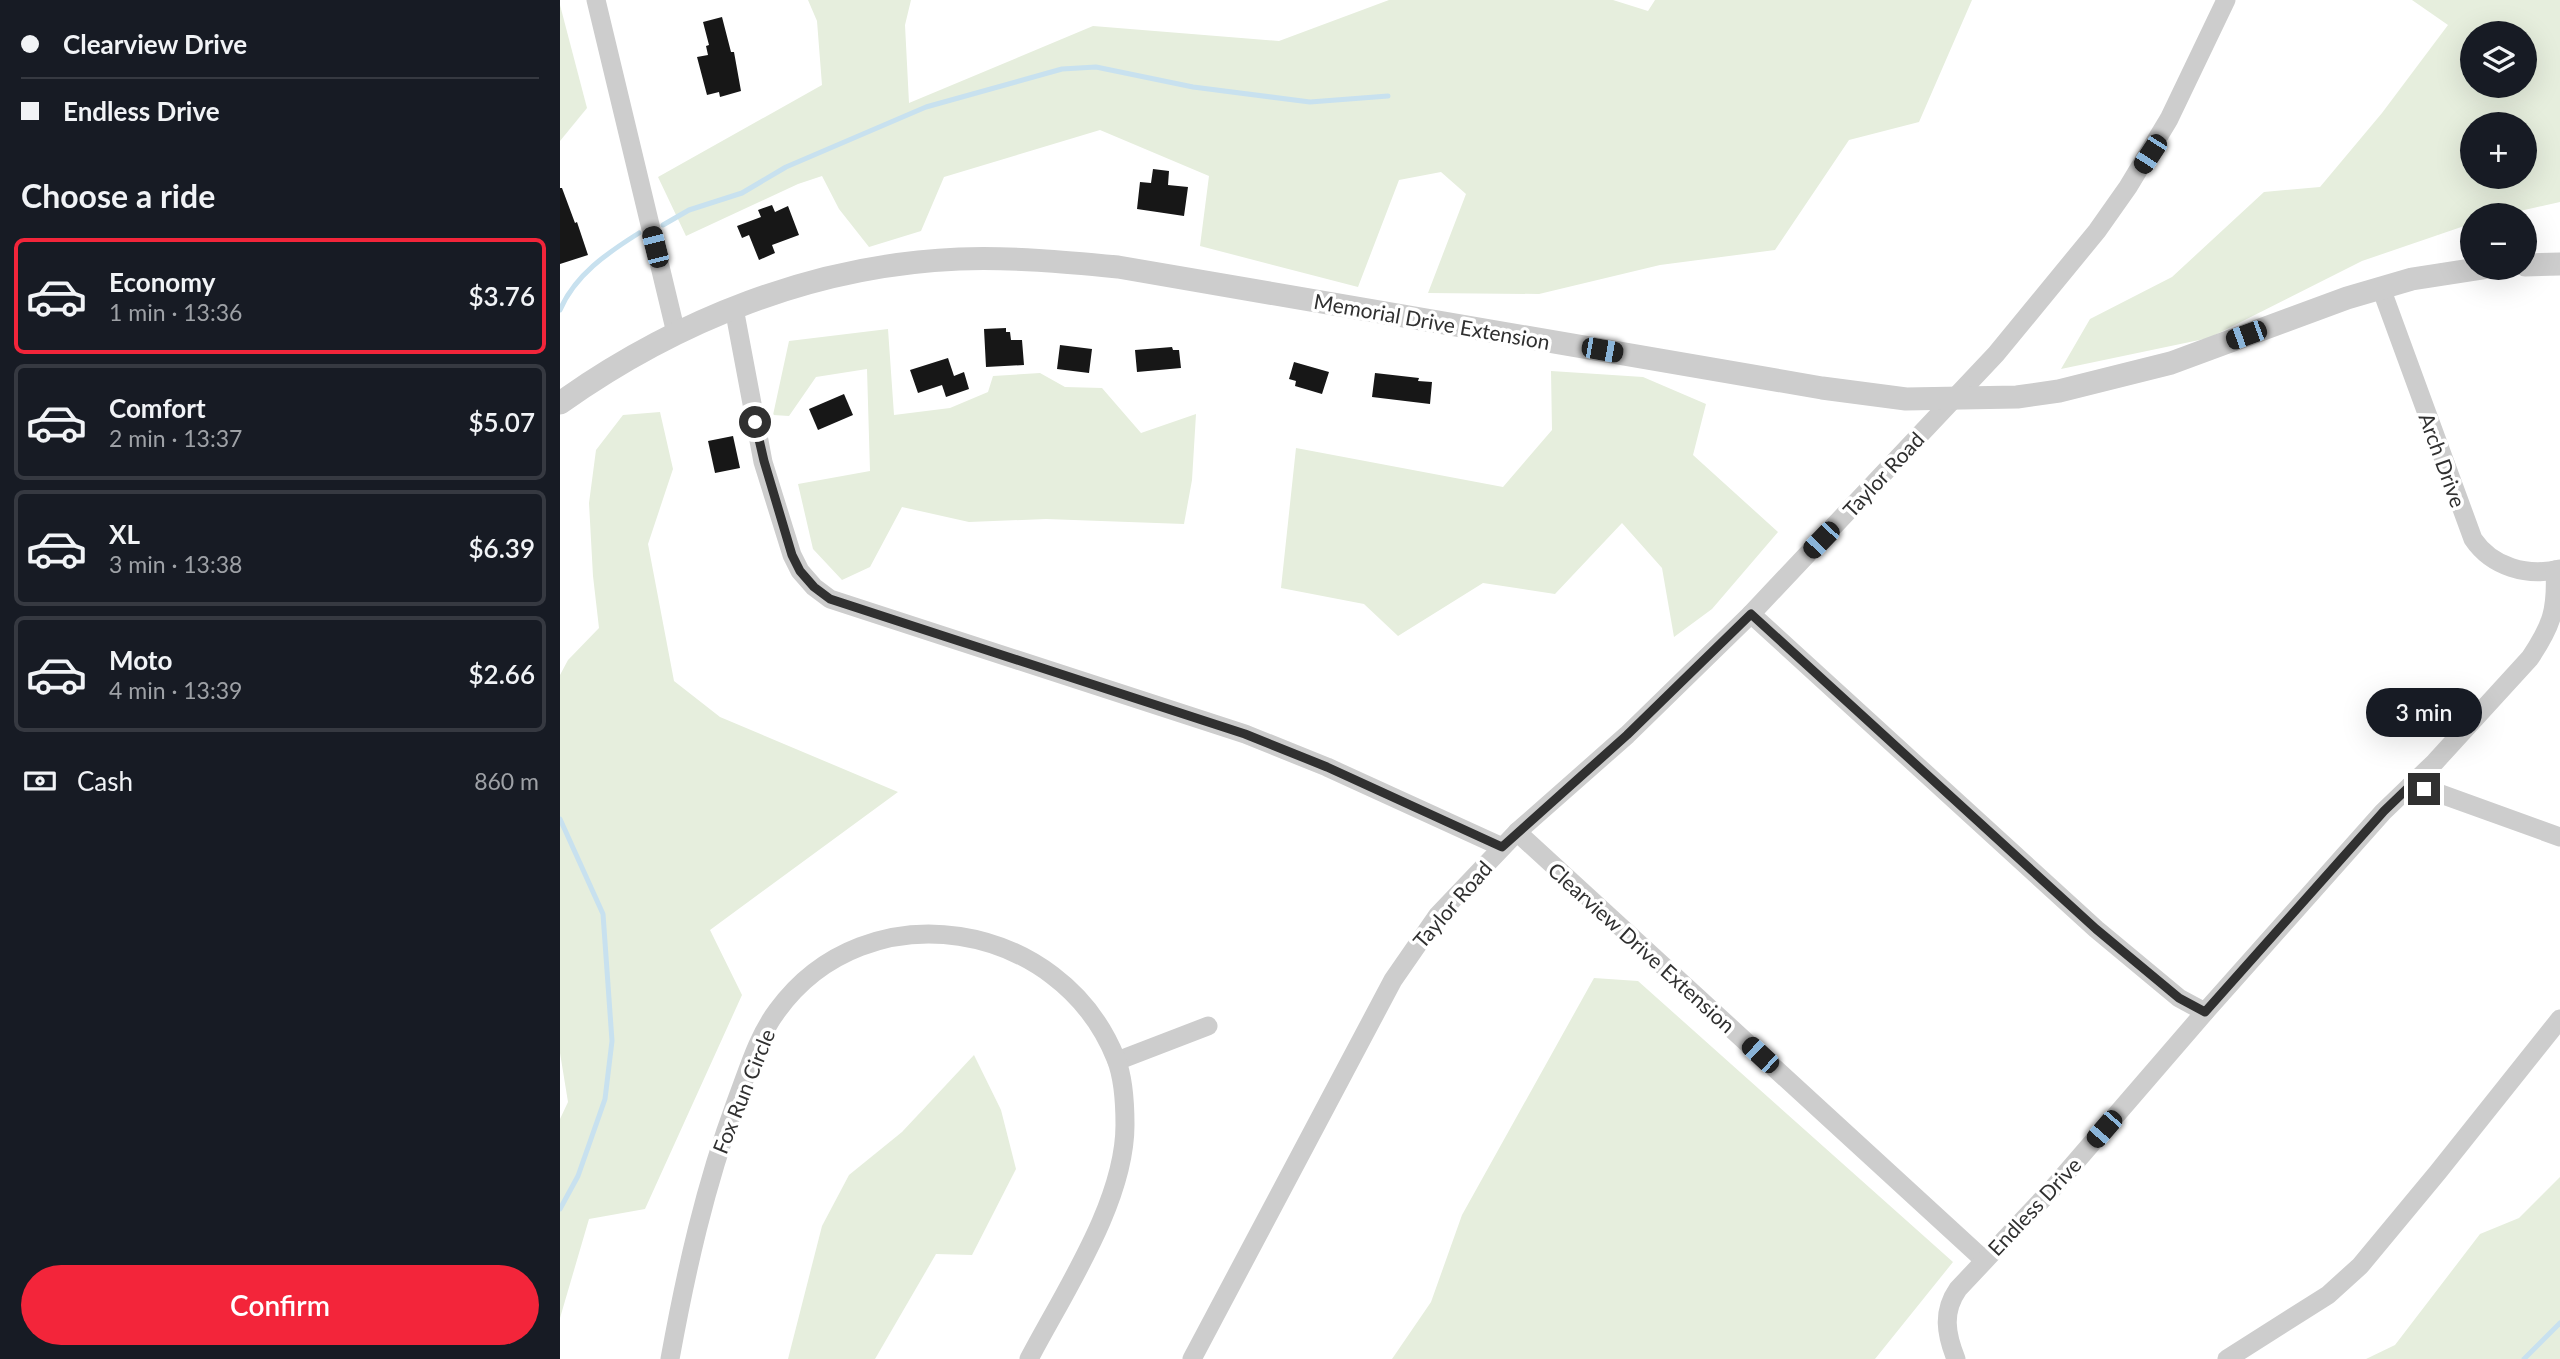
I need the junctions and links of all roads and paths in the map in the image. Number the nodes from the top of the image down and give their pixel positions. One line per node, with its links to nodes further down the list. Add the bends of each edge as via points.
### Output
1 (596, 0): 8 (street)
2 (2226, 0): 9 (street, Taylor Road, via 2169,119 2128,187 2059,279)
3 (2560, 264): 4 (street)
4 (2537, 265)
5 (2460, 272): 6 (street, Memorial Drive Extension)
6 (2381, 288): 9 (street, Memorial Drive Extension, via 2171,363 2101,382 2017,397); 11 (street, Arch Drive, via 2473,539 2499,564)
7 (734, 308): 8 (street, Memorial Drive Extension); 9 (street, Memorial Drive Extension, via 804,283 889,265 958,259 1058,261 1176,276 1822,388 1906,399); 16 (street, via 764,461 792,555 800,571 830,599 1245,734)
8 (676, 333): 10 (street, Memorial Drive Extension)
9 (1955, 398): 12 (street, Taylor Road)
10 (560, 403)
11 (2557, 570): 13 (street, Endless Drive, via 2556,607 2530,658)
12 (1751, 614): 14 (street, Taylor Road, via 1627,735); 17 (street, via 2096,929 2179,998)
13 (2410, 786): 15 (street); 17 (street, Endless Drive)
14 (1517, 832): 16 (street, Taylor Road); 21 (street, Clearview Drive Extension)
15 (2560, 837)
16 (1502, 847): 24 (street, Taylor Road, via 1438,915 1393,980)
17 (2205, 1012): 21 (street, Endless Drive, via 2054,1187)
18 (2560, 1019): 26 (street, via 2352,1273 2328,1295)
19 (1208, 1026): 20 (street)
20 (1117, 1061): 22 (street, Fox Run Circle, via 1093,1019 1058,979 995,944 947,934 896,937 848,952 819,970 786,999 755,1050 701,1209); 23 (street, Fox Run Circle, via 1125,1126 1112,1195)
21 (1984, 1260): 25 (street, Endless Drive, via 1948,1306 1946,1324)
22 (670, 1359)
23 (1029, 1359)
24 (1192, 1359)
25 (1956, 1359)
26 (2227, 1359)

